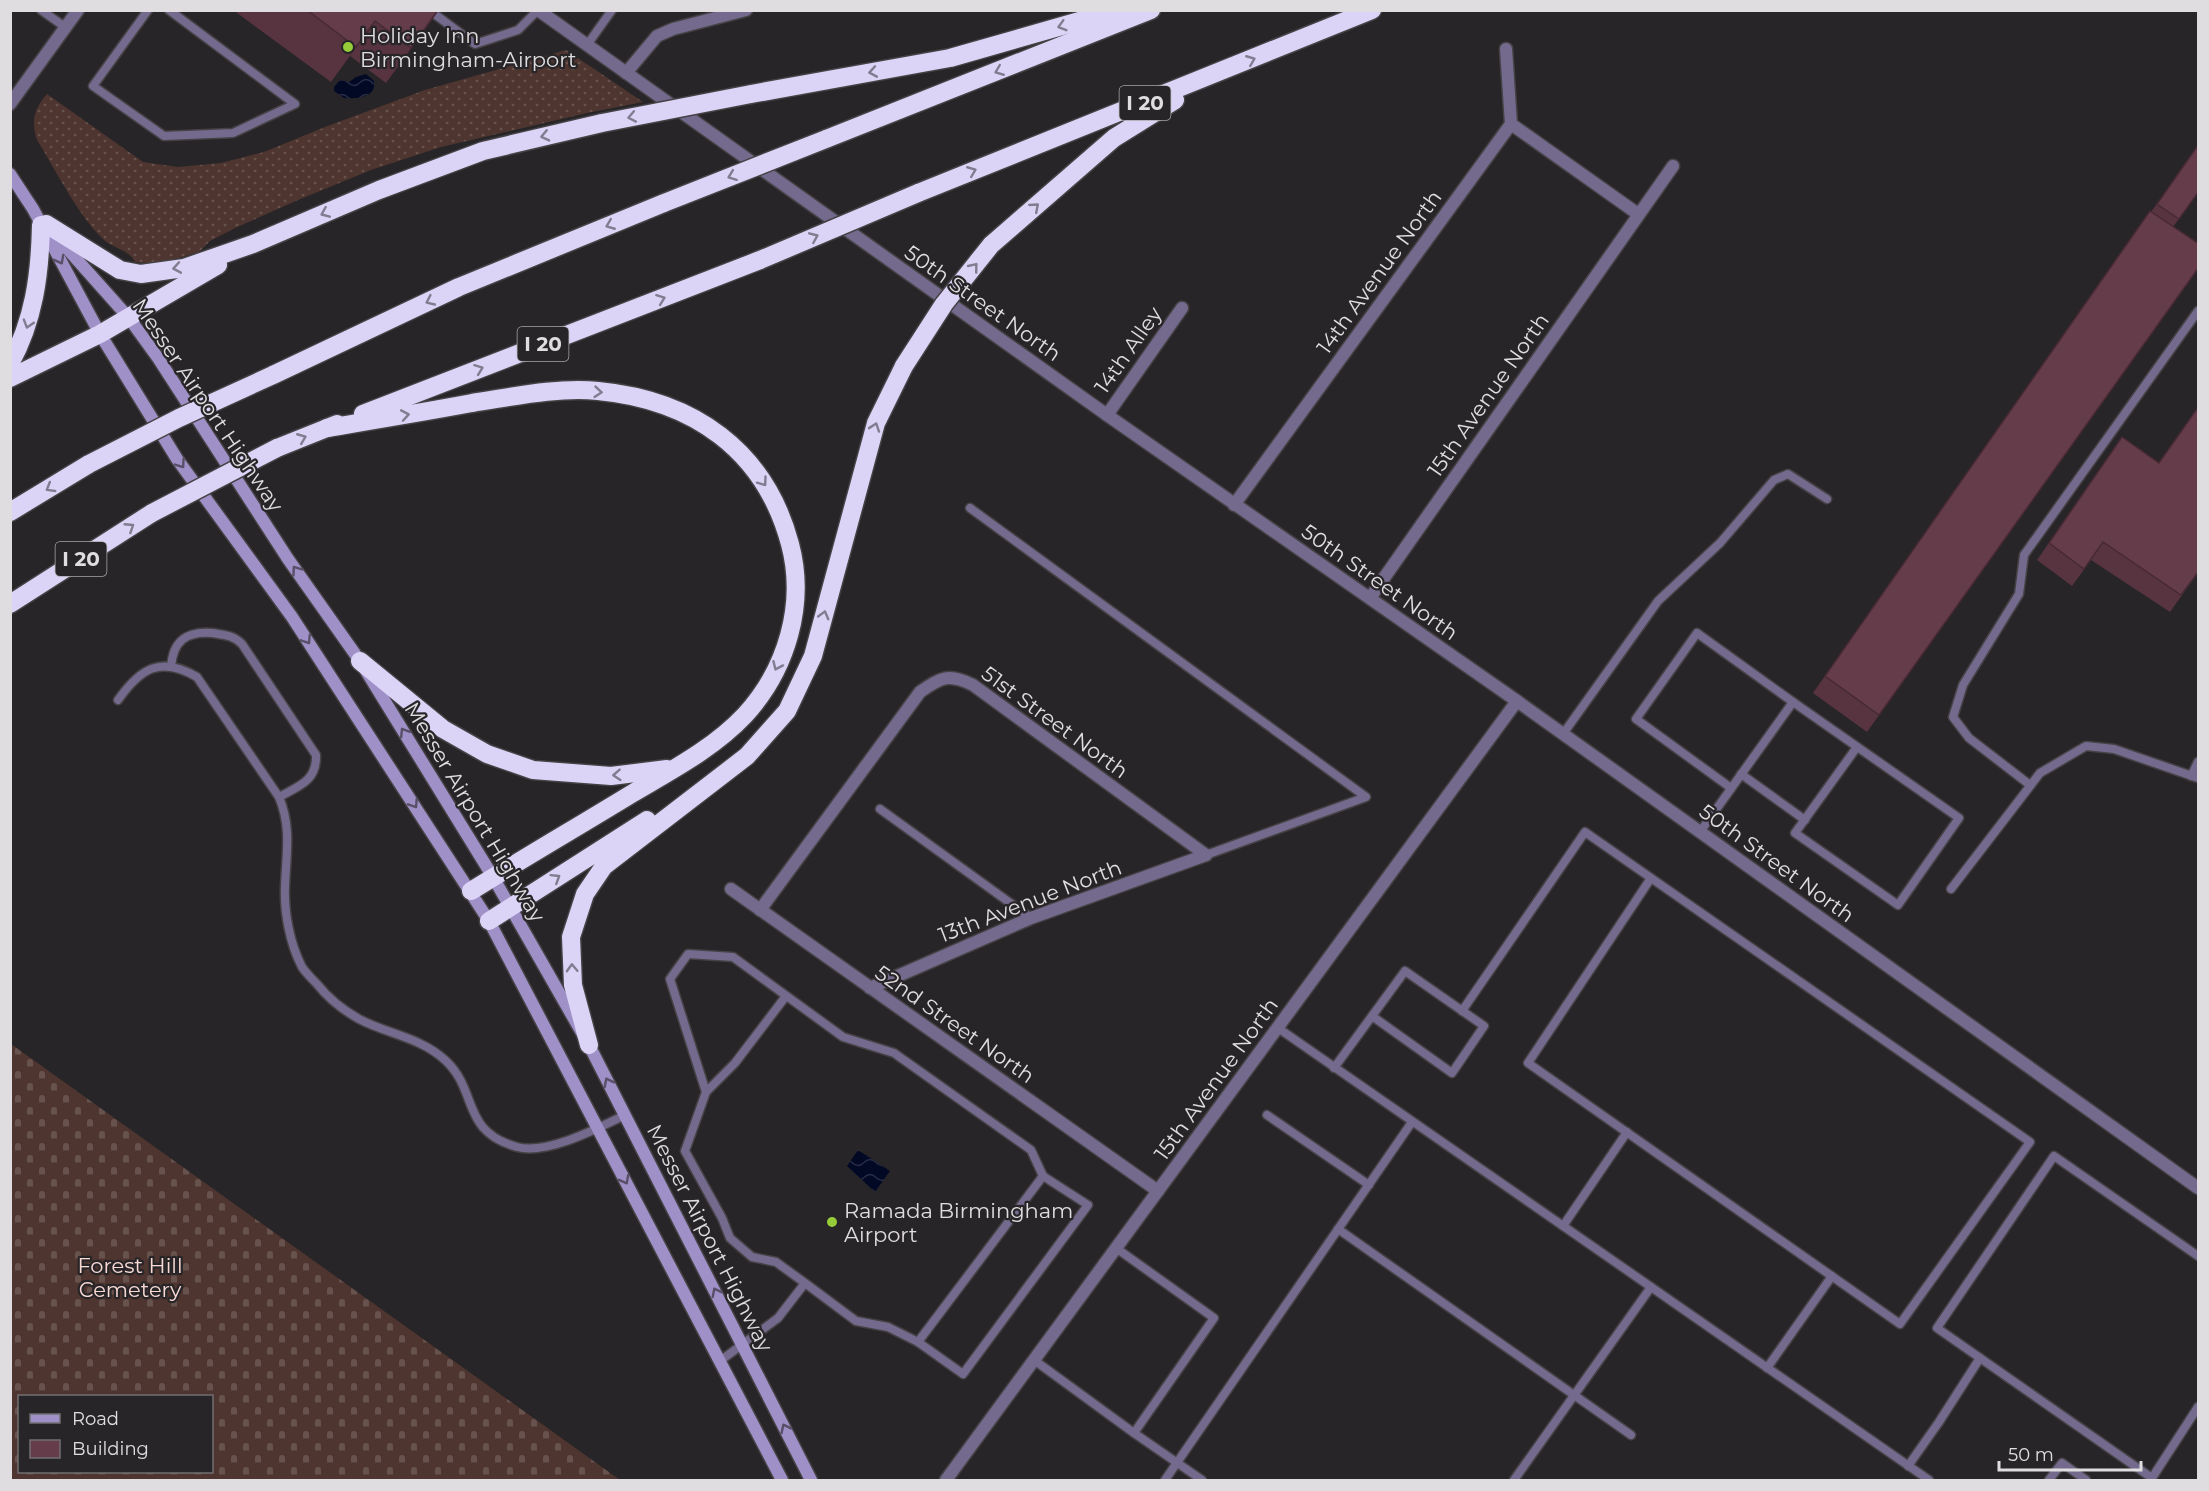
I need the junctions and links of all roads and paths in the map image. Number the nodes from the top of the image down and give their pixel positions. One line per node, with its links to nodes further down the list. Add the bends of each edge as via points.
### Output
1 (41, 10): 12 (lane)
2 (78, 10): 12 (street)
3 (148, 10): 4 (lane, via 93,86 164,136 233,134 295,104)
4 (169, 10)
5 (429, 10): 6 (lane, via 475,44 518,30)
6 (538, 10): 13 (street, 50th Street North)
7 (612, 10): 13 (lane)
8 (746, 10): 15 (street, via 657,36)
9 (1118, 10): 23 (highway, one-way to 23, bridge, via 950,58 602,123 483,151)
10 (1151, 10): 35 (highway, one-way to 35, bridge, via 459,287 179,418 89,464)
11 (1372, 10): 16 (highway, I 20, one-way to 11)
12 (65, 27): 17 (street)
13 (587, 45): 15 (street, 50th Street North)
14 (1506, 49): 18 (street)
15 (626, 73): 30 (street, 50th Street North)
16 (1220, 73): 31 (highway, I 20, one-way to 16, bridge, via 760,260); 45 (highway, one-way to 16, bridge, via 787,711 813,656 876,423 904,366 944,304 991,245 1114,138)
17 (10, 104)
18 (1511, 124): 21 (street); 33 (street, 14th Avenue North)
19 (1673, 166): 21 (street, 15th Avenue North)
20 (10, 174): 22 (main road, Messer Airport Highway)
21 (1638, 214): 36 (street, 15th Avenue North)
22 (44, 225): 23 (highway, one-way to 22, via 184,268 141,274 120,270); 26 (main road, Messer Airport Highway); 27 (main road, Messer Airport Highway, one-way to 27); 28 (highway, one-way to 28, via 32,312)
23 (253, 244): 26 (highway)
24 (1182, 308): 30 (street, 14th Alley)
25 (2199, 311): 50 (lane, via 2024,555 2019,594 1963,685 1953,717 1969,738)
26 (129, 318): 27 (highway); 38 (main road, Messer Airport Highway, one-way to 26)
27 (100, 334): 29 (highway); 61 (main road, Messer Airport Highway, one-way to 61, via 177,459 292,617)
28 (10, 364)
29 (10, 378)
30 (1107, 415): 33 (street, 50th Street North)
31 (327, 428): 37 (highway, I 20, one-way to 31, bridge, via 152,513 277,448); 47 (highway, one-way to 47, via 532,393 597,391 655,401 716,432 742,455 767,486 783,518 795,562 797,600 788,642 773,675 747,713 722,738)
32 (1827, 499): 43 (lane, via 1788,474 1774,480 1720,543 1658,601)
33 (1234, 505): 36 (street, 50th Street North)
34 (970, 508): 56 (lane, via 1366,797)
35 (10, 512)
36 (1370, 598): 41 (street, 50th Street North)
37 (10, 604)
38 (360, 661): 47 (highway, one-way to 38, via 611,776 533,770 487,754 443,729); 57 (main road, Messer Airport Highway, one-way to 38)
39 (171, 667): 40 (lane, via 141,673); 52 (lane, via 196,677); 52 (lane, via 175,648 185,637 197,632 229,635 242,644 316,755 317,765 308,781)
40 (118, 700)
41 (1517, 701): 43 (street, 50th Street North); 70 (street, 15th Avenue North)
42 (1793, 702): 44 (lane); 48 (lane); 51 (lane, via 1697,633 1636,719)
43 (1563, 734): 55 (street, 50th Street North)
44 (1857, 747): 54 (lane); 54 (lane, via 1959,818 1898,905 1796,833)
45 (747, 756): 62 (highway, one-way to 45); 71 (highway, one-way to 45, via 573,985 571,937 585,894 604,866)
46 (2199, 762): 49 (lane)
47 (675, 768): 57 (highway)
48 (1742, 774): 51 (lane); 54 (lane)
49 (2195, 777): 50 (lane, via 2114,749 2086,746 2040,773)
50 (2030, 785): 60 (lane)
51 (1731, 788): 55 (lane)
52 (279, 797): 77 (lane, via 286,813 288,836 285,890 290,934 303,968 325,994 360,1020 424,1045 445,1060 462,1084 477,1121 491,1136 517,1147 538,1147)
53 (880, 809): 64 (lane)
54 (1805, 820)
55 (1700, 832): 81 (street, 50th Street North)
56 (1206, 855): 63 (street, 51st Street North, via 973,685 956,677 938,680 920,692); 64 (street, 13th Avenue North)
57 (493, 877): 61 (highway); 62 (main road, Messer Airport Highway)
58 (1651, 878): 68 (lane, via 1585,832); 78 (lane, via 1528,1063); 87 (lane, via 2030,1142 1900,1324)
59 (731, 889): 63 (street, 52nd Street North)
60 (1951, 889)
61 (471, 891): 65 (main road, Messer Airport Highway)
62 (510, 907): 65 (highway); 71 (main road, Messer Airport Highway)
63 (760, 910): 66 (street, 52nd Street North)
64 (1031, 918): 66 (street, 13th Avenue North)
65 (489, 921): 77 (main road, Messer Airport Highway)
66 (870, 988): 82 (street, 52nd Street North)
67 (786, 996): 73 (lane, via 735,1063); 73 (lane, via 733,957 688,954 670,979); 79 (lane, via 843,1037 894,1053 1031,1150)
68 (1462, 1011): 69 (lane, via 1405,971); 69 (lane, via 1484,1026 1452,1073)
69 (1372, 1016): 72 (lane)
70 (1278, 1028): 72 (lane); 82 (street, 15th Avenue North)
71 (589, 1045): 74 (main road, Messer Airport Highway, one-way to 71)
72 (1334, 1068): 76 (lane)
73 (706, 1092): 88 (lane, via 686,1151 730,1238 752,1257 776,1262)
74 (625, 1115): 77 (lane); 91 (main road, Messer Airport Highway, one-way to 74)
75 (1267, 1115): 80 (lane)
76 (1412, 1122): 80 (lane); 83 (lane)
77 (598, 1128): 94 (main road, Messer Airport Highway, one-way to 94)
78 (1627, 1132): 83 (lane); 87 (lane)
79 (1043, 1176): 90 (lane); 90 (lane, via 1088,1205 963,1374)
80 (1369, 1185): 84 (lane)
81 (2199, 1188)
82 (1158, 1191): 85 (street, 15th Avenue North)
83 (1563, 1226): 89 (lane)
84 (1338, 1229): 96 (lane); 100 (lane)
85 (1116, 1248): 93 (street, 15th Avenue North); 98 (lane, via 1214,1318)
86 (2199, 1256): 92 (lane, via 2054,1156 1937,1328)
87 (1832, 1276): 95 (lane)
88 (805, 1283): 90 (lane, via 856,1321 888,1328); 91 (lane, via 778,1318)
89 (1651, 1287): 95 (lane); 96 (lane)
90 (918, 1342)
91 (743, 1344): 94 (lane); 103 (main road, Messer Airport Highway, one-way to 91)
92 (1980, 1358): 97 (lane, via 2152,1478); 101 (lane)
93 (1034, 1360): 98 (lane); 104 (street, 15th Avenue North)
94 (720, 1361): 102 (main road, Messer Airport Highway)
95 (1767, 1368): 101 (lane)
96 (1574, 1396): 99 (lane); 107 (lane)
97 (2199, 1407)
98 (1134, 1433): 100 (lane)
99 (1631, 1435)
100 (1177, 1463): 105 (lane); 106 (lane)
101 (1908, 1466): 108 (lane)
102 (782, 1480)
103 (811, 1480)
104 (946, 1480)
105 (1165, 1480)
106 (1202, 1480)
107 (1514, 1480)
108 (1929, 1480)
109 (2049, 1480): 110 (lane, via 2062,1463)
110 (2086, 1480)

